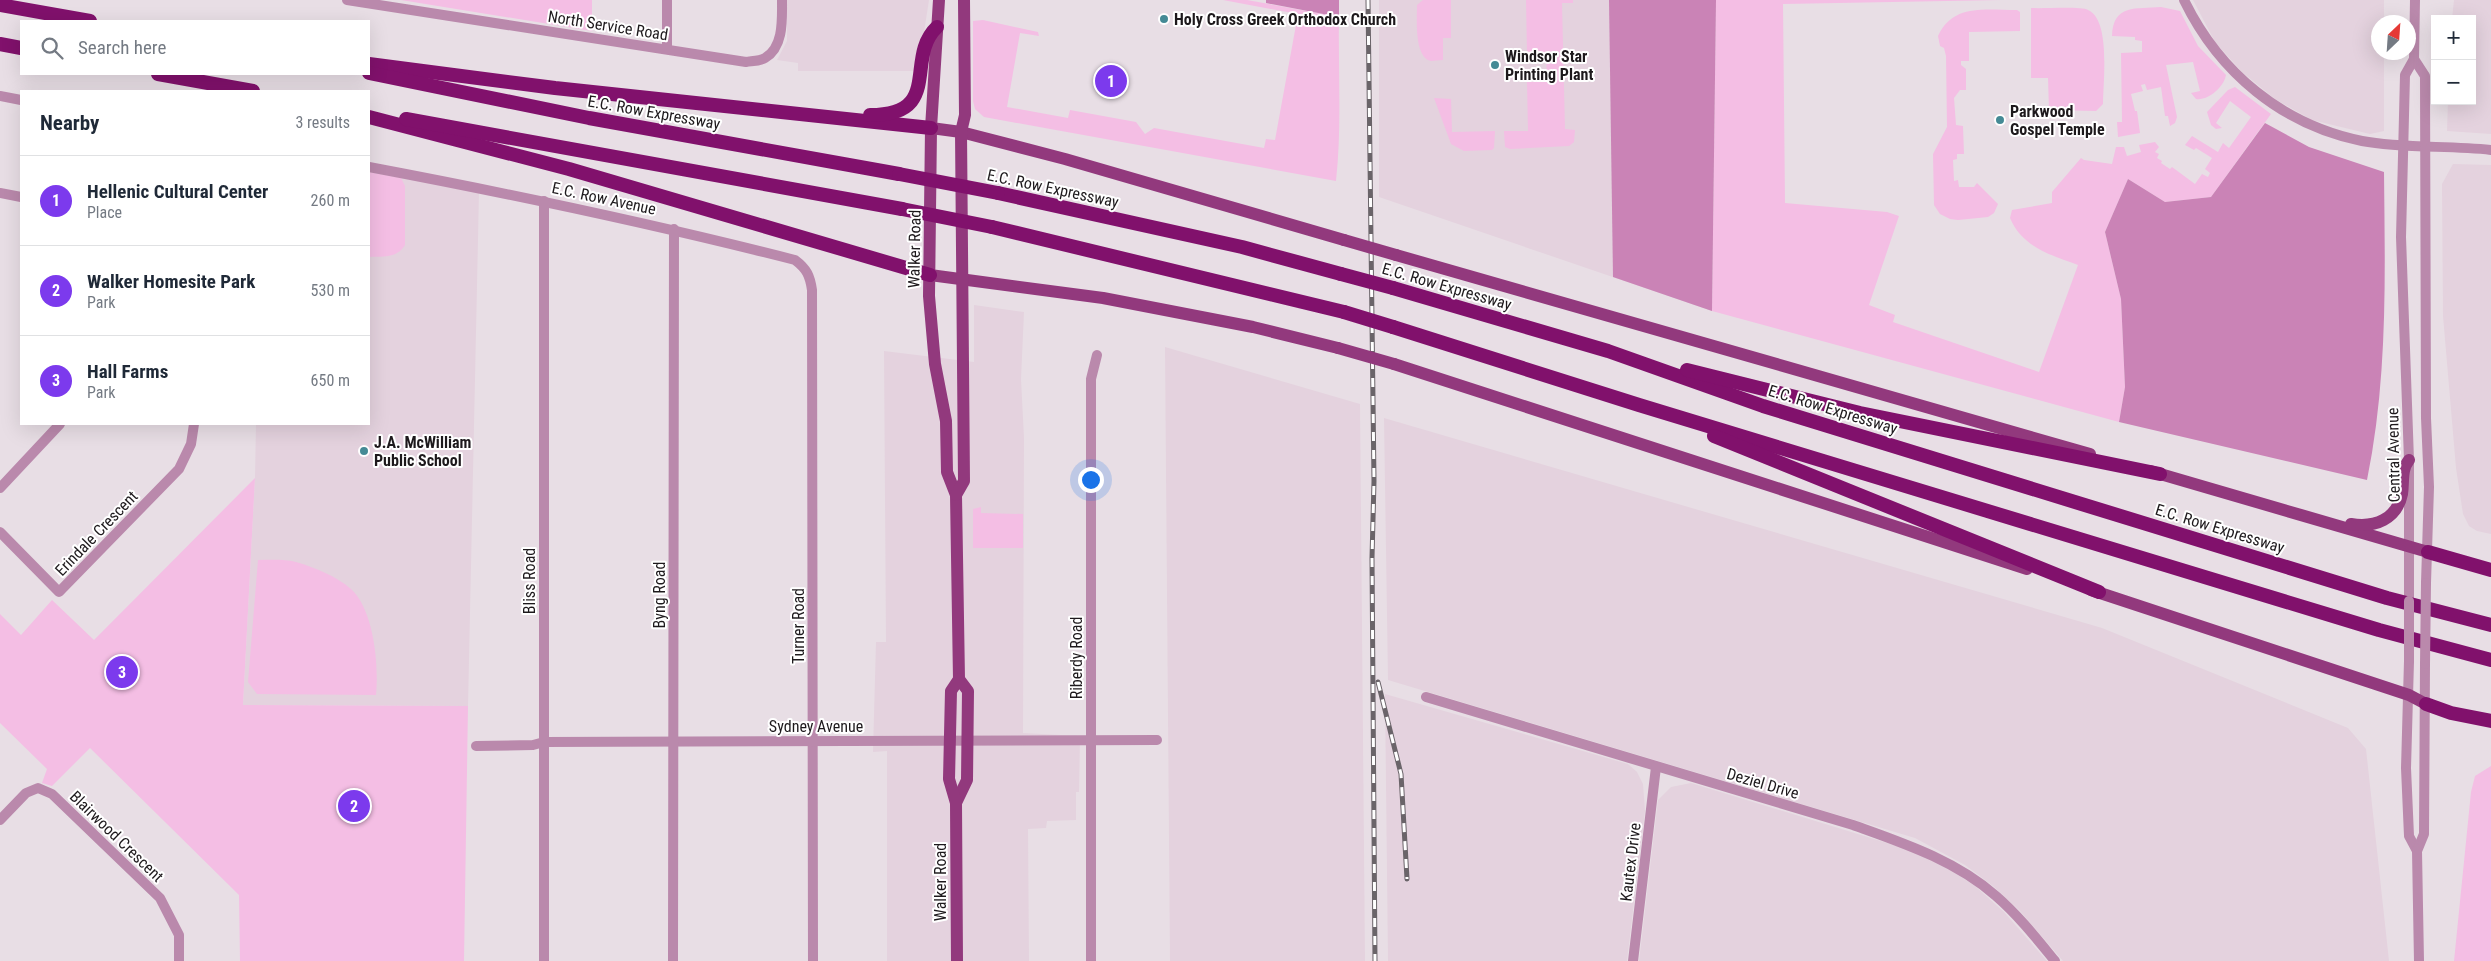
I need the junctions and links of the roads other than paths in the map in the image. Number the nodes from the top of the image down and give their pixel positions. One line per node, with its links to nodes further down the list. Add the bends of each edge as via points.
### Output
1 (347, 0): 14 (street, North Service Road)
2 (667, 0): 14 (street)
3 (782, 0): 14 (street, North Service Road, via 782,24 774,51 764,59 746,62)
4 (939, 0): 11 (main road, Walker Road)
5 (964, 0): 27 (main road, Walker Road, via 965,115)
6 (2184, 0): 28 (street, via 2199,31 2220,58 2261,96 2323,130 2363,141)
7 (2415, 0): 9 (street, Central Avenue)
8 (0, 5): 10 (highway)
9 (2415, 15)
10 (84, 20)
11 (937, 27): 24 (highway, via 928,35 917,89 906,108 883,115); 26 (main road, Walker Road)
12 (0, 44): 13 (highway)
13 (20, 48)
14 (667, 49)
15 (2413, 60): 28 (street, Central Avenue, via 2405,75)
16 (2415, 60): 29 (street, Central Avenue, via 2425,76)
17 (370, 64): 24 (highway)
18 (370, 73): 39 (highway, E.C. Row Expressway, bridge, via 589,118 998,193 1242,247)
19 (164, 75): 20 (highway)
20 (247, 90)
21 (0, 96): 22 (street)
22 (20, 100)
23 (370, 113): 41 (highway, bridge, via 992,226 1344,312)
24 (814, 116): 26 (highway)
25 (370, 117): 36 (highway, via 569,169)
26 (931, 128): 27 (main road); 36 (main road, Walker Road)
27 (961, 132): 37 (main road, Walker Road); 45 (main road, bridge, via 1065,159)
28 (2402, 144): 29 (street); 44 (street, Central Avenue, via 2401,238)
29 (2426, 145): 30 (street); 51 (street, Central Avenue)
30 (2491, 150)
31 (370, 167): 34 (street, E.C. Row Avenue)
32 (0, 195): 33 (street)
33 (20, 197)
34 (544, 201): 35 (street, E.C. Row Avenue); 67 (street, Bliss Road)
35 (674, 229): 38 (street, E.C. Row Avenue, via 795,260 810,276); 65 (street, Byng Road)
36 (930, 275): 37 (main road); 47 (main road, Walker Road, via 934,364 946,421 947,472)
37 (964, 279): 47 (main road, Walker Road, via 964,481); 53 (main road, bridge, via 1103,298 1253,327 1338,348)
38 (812, 290): 66 (street, Turner Road)
39 (1608, 351): 45 (highway, via 1860,413); 54 (highway, E.C. Row Expressway, via 1764,406 2387,598)
40 (1097, 355): 63 (street, Riberdy Road, via 1091,379)
41 (1639, 405): 53 (highway); 55 (highway, via 2379,630)
42 (59, 425): 46 (street)
43 (194, 425): 49 (street, Erindale Crescent, via 191,444 180,469 59,592)
44 (2409, 460): 48 (main road, via 2404,467 2402,495 2390,517 2374,525); 50 (street, Central Avenue)
45 (2160, 474): 48 (main road)
46 (0, 488)
47 (956, 495): 56 (main road, Walker Road)
48 (2321, 520): 50 (main road)
49 (0, 532)
50 (2410, 546): 51 (main road); 57 (street, Central Avenue, bridge)
51 (2428, 552): 52 (highway); 59 (street, Central Avenue, bridge)
52 (2491, 570)
53 (2099, 592): 57 (main road)
54 (2491, 625)
55 (2491, 660)
56 (960, 679): 61 (main road, Walker Road, via 951,691); 62 (main road, Walker Road, via 968,691)
57 (2409, 695): 59 (main road); 72 (street, Central Avenue, via 2406,768 2409,836)
58 (1426, 697): 69 (street, Deziel Drive)
59 (2426, 704): 60 (highway); 72 (street, Central Avenue, via 2424,834)
60 (2491, 721)
61 (950, 740): 62 (street, Sydney Avenue); 66 (street, Sydney Avenue); 70 (main road, Walker Road, via 949,779)
62 (967, 740): 63 (street, Sydney Avenue); 70 (main road, Walker Road, via 967,780)
63 (1091, 740): 64 (street, Sydney Avenue); 78 (street, Riberdy Road)
64 (1156, 740)
65 (674, 741): 66 (street, Sydney Avenue); 67 (street, Sydney Avenue); 75 (street, Byng Road)
66 (813, 741): 76 (street, Turner Road)
67 (544, 742): 68 (street, Sydney Avenue); 74 (street, Bliss Road)
68 (476, 746)
69 (1656, 767): 79 (street, Kautex Drive); 80 (street, Deziel Drive, via 1853,825 1933,855 1973,878 1996,896)
70 (956, 804): 77 (main road, Walker Road)
71 (0, 820): 73 (street, Blairwood Crescent, via 26,793 38,788 52,794 160,898 179,935)
72 (2417, 851): 81 (street, Central Avenue)
73 (179, 961)
74 (544, 961)
75 (673, 961)
76 (813, 961)
77 (957, 961)
78 (1091, 961)
79 (1633, 961)
80 (2055, 961)
81 (2419, 961)

